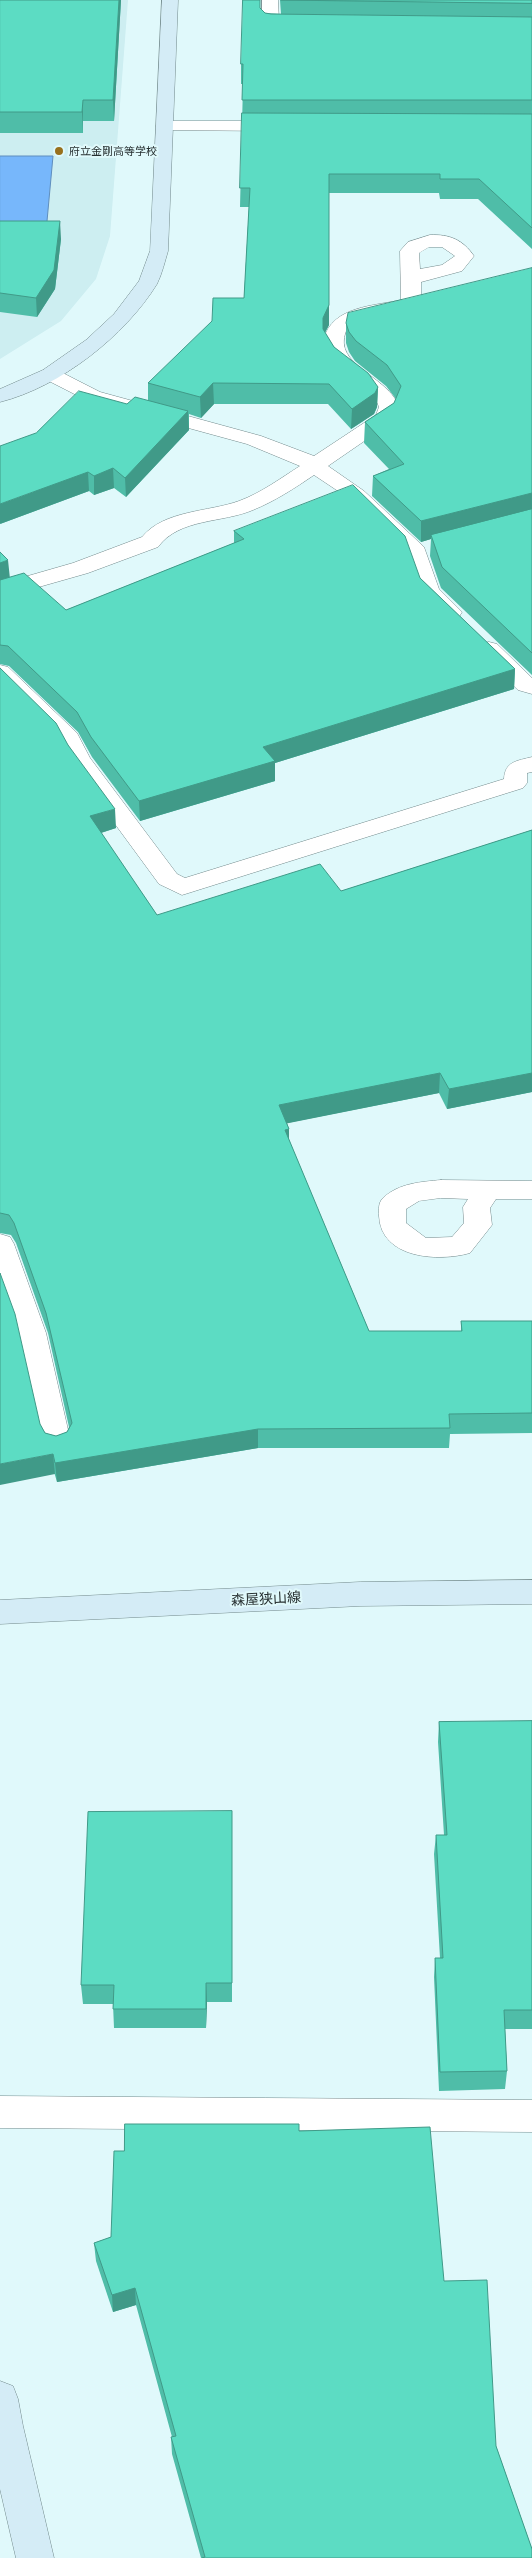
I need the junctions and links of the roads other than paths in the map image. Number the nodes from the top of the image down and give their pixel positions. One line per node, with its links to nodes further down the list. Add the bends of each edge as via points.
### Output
1 (170, 0): 4 (street)
2 (270, 0): 3 (street, via 271,26)
3 (310, 26)
4 (165, 126): 5 (street); 7 (street, via 159,251 148,282 121,318 93,344)
5 (294, 126)
6 (411, 280): 9 (street, via 411,303 351,318 338,326 332,347 352,372 366,379 385,396 389,407 384,418)
7 (50, 374): 8 (street); 9 (street, via 93,396 254,440)
8 (0, 396)
9 (315, 467): 10 (street, via 245,506 204,514 157,533 150,542 80,568); 12 (street, via 357,495 425,550 429,591 526,685)
10 (0, 591)
11 (0, 672): 13 (street, via 69,738 79,760 168,879 182,887 514,783 516,769)
12 (532, 687)
13 (532, 764)
14 (532, 1190): 15 (street)
15 (487, 1192)
16 (0, 1244): 17 (street, via 32,1333)
17 (57, 1443)
18 (532, 1592): 19 (street, 森屋狭山線, via 360,1594)
19 (0, 1612)
20 (0, 2112): 21 (street)
21 (532, 2116)
22 (0, 2399): 23 (street)
23 (35, 2558)

